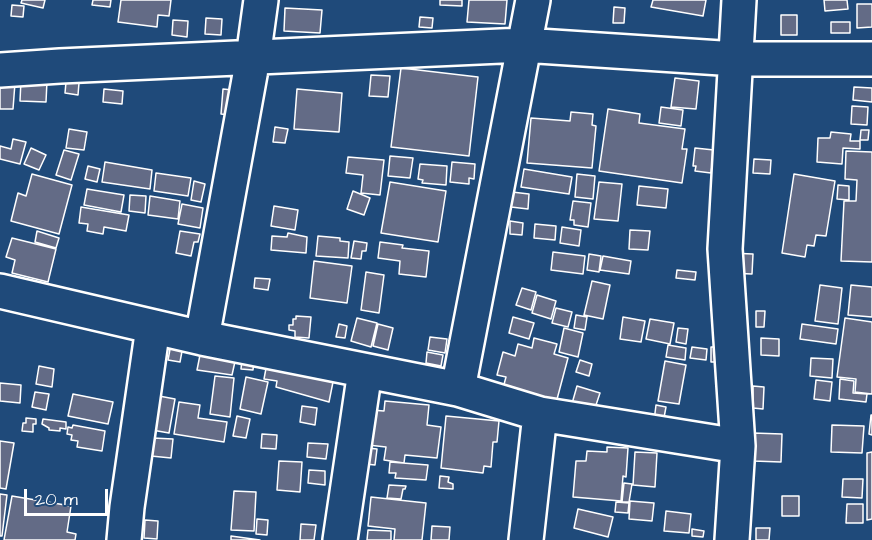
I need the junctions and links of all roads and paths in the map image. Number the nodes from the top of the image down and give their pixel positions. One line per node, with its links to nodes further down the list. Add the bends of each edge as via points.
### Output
1 (261, 0): 5 (street)
2 (533, 0): 4 (street)
3 (739, 0): 6 (street)
4 (523, 45): 5 (street); 6 (street); 13 (street)
5 (253, 58): 8 (street); 11 (street)
6 (736, 59): 7 (street); 15 (street, via 725,249)
7 (872, 59)
8 (0, 70)
9 (0, 291): 10 (street)
10 (153, 327): 11 (street); 16 (street)
11 (202, 338): 12 (street)
12 (365, 371): 13 (street); 17 (street)
13 (458, 389): 14 (street)
14 (540, 414): 15 (street); 18 (street)
15 (738, 446): 19 (street)
16 (124, 540)
17 (340, 540)
18 (526, 540)
19 (732, 540)

